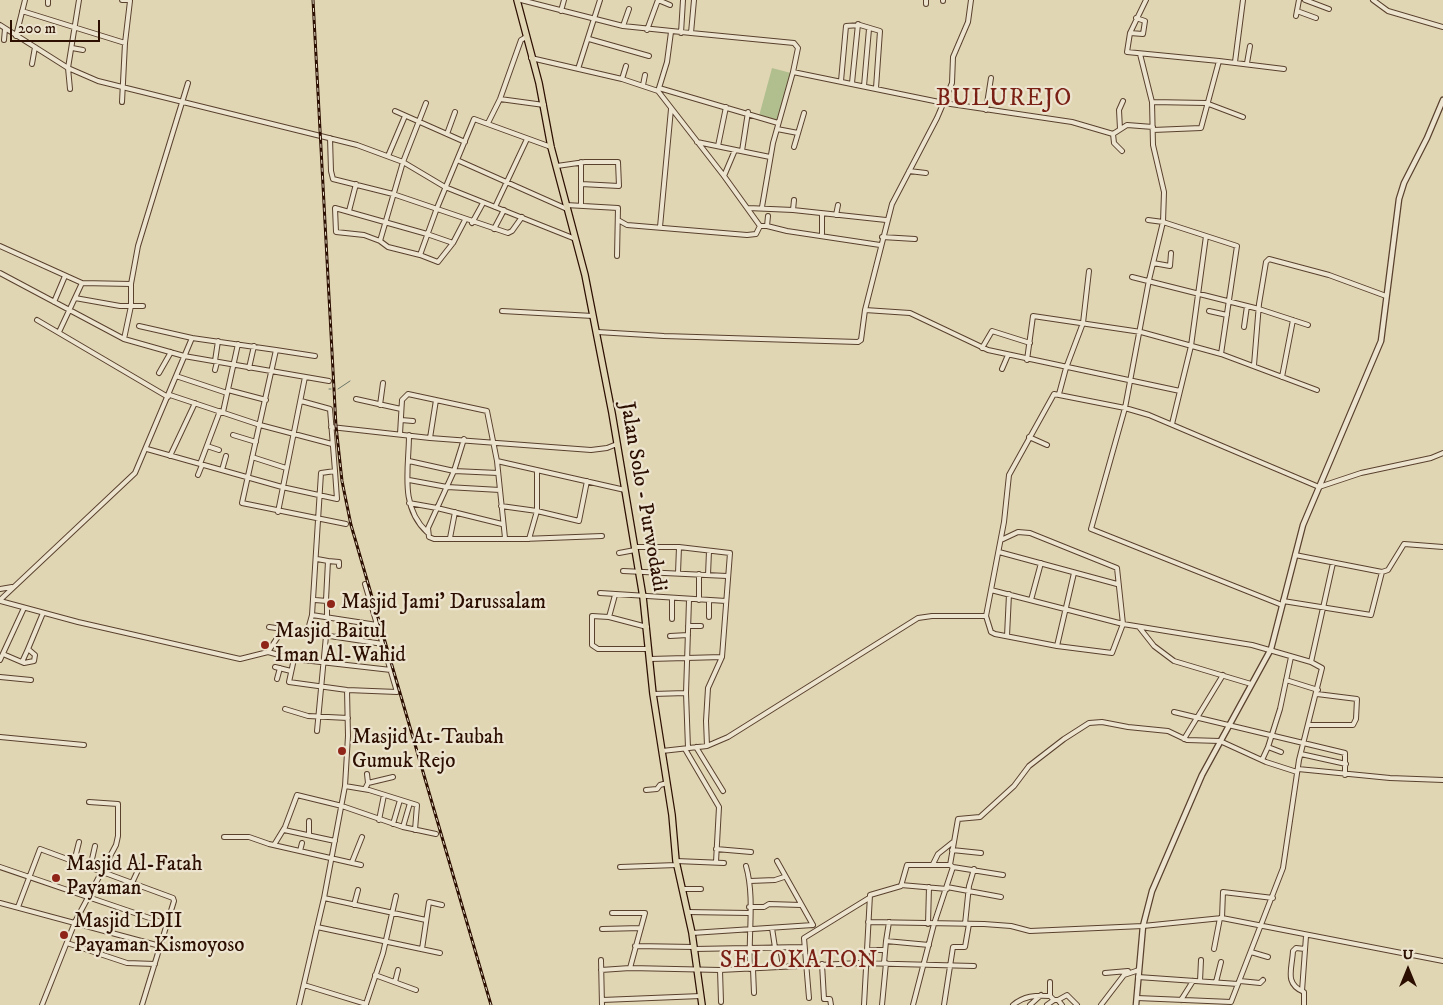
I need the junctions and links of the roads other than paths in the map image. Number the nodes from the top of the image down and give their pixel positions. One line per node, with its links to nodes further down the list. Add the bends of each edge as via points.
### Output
1 (25, 0): 22 (street)
2 (79, 0): 33 (street)
3 (122, 0): 17 (street)
4 (517, 0): 42 (main road, Jalan Solo - Purwodadi)
5 (521, 0): 18 (street)
6 (564, 0): 23 (street)
7 (600, 0): 28 (street)
8 (657, 0): 19 (street); 35 (street)
9 (683, 0): 24 (street)
10 (694, 0): 25 (street)
11 (971, 0): 85 (street, via 968,22 953,56 952,83)
12 (1146, 0): 26 (street)
13 (1243, 0): 58 (street)
14 (1299, 0): 27 (street, via 1296,14)
15 (1305, 0): 21 (street)
16 (1372, 0): 32 (street, via 1388,11)
17 (130, 1): 45 (street)
18 (539, 2): 23 (street)
19 (670, 4)
20 (629, 9): 31 (street)
21 (1329, 9)
22 (22, 11): 33 (street); 41 (street)
23 (561, 11): 28 (street)
24 (682, 14): 25 (street); 38 (street)
25 (694, 14): 39 (street)
26 (1136, 18): 40 (street); 40 (street, via 1145,21 1144,34)
27 (1316, 18)
28 (594, 20): 31 (street); 43 (street)
29 (858, 24): 36 (street); 50 (street, via 846,26); 51 (street)
30 (0, 25): 34 (street)
31 (623, 26): 35 (street)
32 (1443, 27)
33 (75, 28): 45 (street); 48 (street)
34 (5, 29): 41 (street); 44 (street)
35 (647, 30): 37 (street)
36 (869, 30): 52 (street); 54 (street, via 880,31)
37 (671, 32): 38 (street); 77 (street)
38 (681, 33): 39 (street)
39 (691, 33): 65 (street, via 792,42 798,48)
40 (1130, 33): 53 (street, via 1127,52)
41 (16, 36): 47 (street)
42 (526, 36): 56 (main road, Jalan Solo - Purwodadi); 78 (street, via 521,40)
43 (589, 39): 55 (street); 63 (street)
44 (4, 40)
45 (125, 43): 74 (street)
46 (1250, 46): 59 (street)
47 (36, 47): 60 (street); 62 (street)
48 (72, 48): 49 (street); 62 (street)
49 (83, 50)
50 (843, 52): 51 (street); 69 (street)
51 (856, 53): 71 (street)
52 (867, 54): 54 (street); 73 (street)
53 (1140, 54): 57 (street); 83 (street)
54 (878, 55): 75 (street)
55 (649, 56)
56 (531, 58): 63 (street); 87 (main road, Jalan Solo - Purwodadi)
57 (1218, 61): 58 (street); 86 (street)
58 (1235, 62): 59 (street)
59 (1247, 63): 64 (street)
60 (32, 64)
61 (626, 66): 68 (street)
62 (68, 68): 74 (street); 76 (street)
63 (578, 69): 68 (street)
64 (1284, 69)
65 (793, 72): 69 (street); 99 (street)
66 (645, 75): 72 (street)
67 (991, 78): 90 (street)
68 (622, 79): 72 (street)
69 (841, 81): 71 (street)
70 (188, 83): 82 (street)
71 (852, 83): 73 (street)
72 (643, 85): 77 (street)
73 (864, 86): 75 (street)
74 (123, 88): 81 (street); 82 (street)
75 (876, 88): 85 (street)
76 (70, 89)
77 (658, 89): 88 (street); 89 (street)
78 (500, 99): 87 (street); 98 (street)
79 (1443, 100): 179 (street, via 1400,194)
80 (1123, 101): 102 (street, via 1119,110)
81 (122, 102)
82 (182, 102): 106 (street); 177 (street, via 138,246)
83 (1152, 102): 86 (street); 101 (street)
84 (426, 103): 97 (street)
85 (944, 103): 90 (street); 122 (street)
86 (1206, 103): 96 (street); 101 (street, via 1200,129)
87 (544, 104): 111 (main road, Jalan Solo - Purwodadi)
88 (726, 107): 93 (street); 110 (street)
89 (671, 109): 109 (street); 155 (street)
90 (986, 110): 105 (street, via 1072,122)
91 (395, 111): 95 (street)
92 (455, 112): 104 (street)
93 (748, 112): 99 (street); 114 (street)
94 (804, 113): 103 (street)
95 (405, 116): 97 (street); 116 (street)
96 (1243, 117)
97 (418, 121): 104 (street); 119 (street)
98 (488, 123): 107 (street); 108 (street, via 474,119)
99 (778, 123): 100 (street)
100 (777, 128): 103 (street); 117 (street)
101 (1153, 128): 102 (street, via 1127,125); 151 (street, via 1154,152 1164,192)
102 (1120, 129): 105 (street)
103 (798, 133): 112 (street)
104 (447, 134): 108 (street)
105 (1113, 134): 115 (street, via 1114,143)
106 (330, 138): 116 (street); 126 (street, via 332,178)
107 (527, 139): 111 (street); 125 (street)
108 (464, 142): 118 (street)
109 (698, 142): 110 (street); 124 (street)
110 (718, 146): 113 (street)
111 (552, 147): 121 (main road, Jalan Solo - Purwodadi)
112 (794, 147)
113 (735, 150): 114 (street); 124 (street)
114 (742, 151): 117 (street)
115 (1122, 151)
116 (388, 156): 119 (street)
117 (770, 157): 138 (street)
118 (457, 160): 125 (street); 128 (street)
119 (403, 162): 128 (street); 129 (street)
120 (580, 162): 121 (street); 127 (street); 127 (street, via 616,161 619,166 618,186)
121 (557, 166): 135 (main road, Jalan Solo - Purwodadi)
122 (909, 171): 123 (street); 148 (street)
123 (926, 173)
124 (724, 176): 137 (street)
125 (506, 182): 134 (street); 135 (street)
126 (356, 184): 129 (street); 141 (street)
127 (581, 184): 133 (street)
128 (445, 187): 131 (street); 136 (street)
129 (393, 194): 136 (street); 150 (street)
130 (794, 200): 140 (street)
131 (484, 203): 134 (street); 152 (street)
132 (838, 205): 143 (street)
133 (581, 206): 135 (street); 147 (street, via 616,207)
134 (495, 207): 139 (street)
135 (566, 207): 161 (main road, Jalan Solo - Purwodadi)
136 (437, 208): 146 (street); 157 (street)
137 (748, 208): 138 (street); 153 (street)
138 (762, 208): 140 (street)
139 (504, 210): 145 (street); 156 (street)
140 (793, 210): 142 (street)
141 (349, 211): 150 (street); 163 (street, via 335,208 335,231)
142 (822, 214): 143 (street); 158 (street)
143 (836, 215): 148 (street)
144 (768, 216): 154 (street)
145 (522, 218): 156 (street, via 510,233); 161 (street)
146 (465, 220): 152 (street); 164 (street)
147 (618, 220): 155 (street, via 626,225); 169 (street)
148 (886, 220): 160 (street)
149 (1148, 220): 151 (street)
150 (385, 221): 157 (street); 163 (street)
151 (1163, 222): 159 (street); 170 (street)
152 (472, 223): 156 (street)
153 (760, 226): 154 (street); 155 (street, via 754,235)
154 (767, 226): 158 (street)
155 (660, 227)
156 (494, 229)
157 (427, 234): 164 (street); 168 (street)
158 (822, 234): 165 (street)
159 (1206, 236): 178 (street); 181 (street, via 1237,246)
160 (882, 237): 162 (street); 165 (street)
161 (573, 238): 192 (main road, Jalan Solo - Purwodadi)
162 (915, 239)
163 (380, 241): 168 (street, via 388,247)
164 (453, 243): 168 (street, via 439,262)
165 (880, 245): 188 (street)
166 (0, 246): 173 (street)
167 (1172, 253): 170 (street, via 1170,266)
168 (420, 255)
169 (617, 256)
170 (1153, 263): 175 (street)
171 (1089, 271): 195 (street)
172 (0, 272): 182 (street)
173 (65, 276): 176 (street); 182 (street)
174 (1132, 276): 175 (street)
175 (1149, 280): 178 (street); 201 (street)
176 (82, 283): 177 (street); 180 (street)
177 (131, 284): 183 (street)
178 (1198, 293): 181 (street); 208 (street)
179 (1386, 296): 186 (street, via 1272,258 1266,262); 285 (street, via 1381,341)
180 (75, 298): 183 (street); 187 (street)
181 (1229, 301): 185 (street); 191 (street)
182 (54, 302): 187 (street)
183 (132, 306): 184 (street); 203 (street)
184 (143, 306)
185 (1247, 306): 186 (street); 198 (street)
186 (1259, 309): 194 (street); 219 (street)
187 (69, 310): 199 (street); 203 (street)
188 (865, 310): 200 (street, via 861,340 858,342); 209 (street, via 916,315)
189 (502, 311): 192 (street)
190 (1209, 311): 191 (street)
191 (1227, 315): 212 (street)
192 (594, 316): 200 (main road, Jalan Solo - Purwodadi)
193 (37, 320): 199 (street)
194 (1293, 320): 196 (street); 228 (street)
195 (1083, 322): 201 (street); 205 (street, via 1033,316); 221 (street)
196 (1308, 325)
197 (139, 326): 202 (street)
198 (1244, 327)
199 (59, 332): 236 (street)
200 (597, 332): 261 (main road, Jalan Solo - Purwodadi)
201 (1141, 332): 208 (street); 230 (street)
202 (192, 338): 204 (street); 214 (street)
203 (124, 339): 211 (street)
204 (218, 341): 206 (street); 217 (street)
205 (1030, 343): 209 (street, via 992,331); 216 (street)
206 (238, 344): 207 (street); 218 (street)
207 (254, 346): 210 (street); 220 (street)
208 (1191, 346): 212 (street); 234 (street)
209 (982, 348): 213 (street)
210 (276, 350): 215 (street); 224 (street)
211 (171, 352): 214 (street); 225 (street)
212 (1221, 354): 219 (street)
213 (1008, 355): 216 (street); 222 (street)
214 (184, 356): 217 (street); 226 (street)
215 (315, 356)
216 (1027, 360): 221 (street)
217 (216, 361): 218 (street); 223 (street)
218 (234, 365): 220 (street); 233 (street)
219 (1254, 365): 228 (street)
220 (250, 368): 224 (street)
221 (1066, 368): 230 (street); 235 (street)
222 (1002, 369)
223 (215, 370)
224 (272, 371): 227 (street); 238 (street)
225 (159, 373)
226 (176, 376): 233 (street); 236 (street)
227 (305, 377): 229 (street); 240 (street)
228 (1282, 377): 232 (street)
229 (329, 381)
230 (1130, 381): 234 (street); 243 (street)
231 (383, 383): 242 (street)
232 (1317, 390)
233 (228, 391): 238 (street); 245 (street)
234 (1180, 391): 248 (street)
235 (1059, 394): 243 (street); 255 (street, via 1052,394)
236 (169, 396): 241 (street); 264 (street)
237 (356, 399): 242 (street)
238 (266, 400): 249 (street)
239 (436, 400): 244 (street, via 408,394 402,399); 256 (street); 259 (street, via 487,411)
240 (301, 401): 250 (street, via 330,409); 251 (street)
241 (195, 403): 245 (street); 267 (street)
242 (380, 405): 244 (street)
243 (1125, 408): 248 (street); 342 (street, via 1091,529)
244 (401, 409): 246 (street)
245 (221, 412): 249 (street); 263 (street)
246 (401, 420): 247 (street); 252 (street)
247 (413, 421)
248 (1172, 424): 285 (street)
249 (260, 425): 251 (street); 258 (street)
250 (331, 427): 252 (street); 260 (street)
251 (294, 434): 260 (street); 273 (street)
252 (400, 434): 254 (street)
253 (233, 435): 258 (street)
254 (410, 435): 256 (street); 271 (street)
255 (1029, 437): 262 (street); 303 (street, via 1009,475)
256 (430, 438): 257 (street)
257 (464, 438): 259 (street); 277 (street)
258 (256, 442): 269 (street)
259 (493, 442): 261 (street, via 596,450); 270 (street)
260 (332, 444): 276 (street)
261 (617, 444): 287 (main road, Jalan Solo - Purwodadi)
262 (1047, 445)
263 (207, 446): 265 (street); 272 (street)
264 (147, 449): 267 (street); 326 (street, via 139,467 104,503)
265 (219, 450)
266 (1443, 453): 285 (street)
267 (170, 456): 272 (street)
268 (226, 456): 274 (street)
269 (252, 457): 273 (street); 280 (street)
270 (497, 461): 275 (street); 278 (street)
271 (409, 462): 277 (street); 281 (street)
272 (201, 465): 274 (street); 279 (street)
273 (286, 468): 283 (street)
274 (222, 470): 280 (street)
275 (537, 470): 282 (street); 292 (street)
276 (335, 471): 288 (street, via 322,472); 288 (street, via 338,498)
277 (454, 471): 278 (street); 284 (street)
278 (498, 473): 286 (street)
279 (198, 475)
280 (246, 477): 283 (street); 293 (street, via 242,503)
281 (409, 480): 284 (street); 289 (street)
282 (587, 481): 287 (street); 292 (street, via 580,521)
283 (282, 487): 288 (street); 293 (street)
284 (447, 487): 286 (street); 291 (street)
285 (1319, 487): 310 (street)
286 (500, 490): 290 (street)
287 (625, 490): 306 (main road, Jalan Solo - Purwodadi)
288 (320, 497): 295 (street)
289 (409, 504): 291 (street); 298 (street)
290 (502, 506): 292 (street); 297 (street)
291 (437, 508): 294 (street); 298 (street)
292 (537, 511): 302 (street)
293 (278, 512): 295 (street)
294 (455, 512): 297 (street); 300 (street)
295 (320, 520): 296 (street); 311 (street)
296 (346, 524)
297 (502, 524): 301 (street)
298 (427, 532): 300 (street, via 431,539)
299 (602, 536): 302 (street)
300 (450, 538): 301 (street)
301 (505, 538): 302 (street)
302 (528, 539)
303 (1002, 540): 308 (street); 325 (street, via 1018,532 1030,533 1114,566 1118,572)
304 (679, 547): 306 (street); 307 (street); 319 (street)
305 (1443, 547): 318 (street, via 1404,544 1388,570)
306 (635, 549): 309 (street); 317 (main road, Jalan Solo - Purwodadi)
307 (709, 551): 322 (street); 323 (street, via 730,553)
308 (999, 552): 314 (street); 328 (street)
309 (619, 553)
310 (1295, 555): 313 (street); 342 (street)
311 (317, 560): 312 (street); 335 (street)
312 (328, 561): 315 (street, via 339,562); 336 (street)
313 (1333, 563): 318 (street); 343 (street)
314 (1041, 564): 320 (street); 340 (street)
315 (339, 566)
316 (623, 571): 317 (street)
317 (639, 571): 319 (street); 332 (main road, Jalan Solo - Purwodadi)
318 (1382, 572): 343 (street, via 1371,615)
319 (678, 573): 321 (street)
320 (1074, 573): 325 (street); 345 (street)
321 (699, 574): 322 (street); 338 (street)
322 (708, 575): 323 (street)
323 (727, 576): 341 (street)
324 (365, 584): 354 (street)
325 (1117, 584): 353 (street)
326 (12, 587): 327 (street); 334 (street)
327 (0, 589)
328 (991, 590): 330 (street); 348 (street)
329 (600, 593): 331 (street)
330 (1009, 594): 340 (street); 365 (street)
331 (615, 595): 332 (street); 350 (street)
332 (643, 597): 333 (street); 358 (main road, Jalan Solo - Purwodadi)
333 (672, 598): 337 (street); 352 (street)
334 (0, 600): 344 (street)
335 (315, 600): 336 (street); 347 (street)
336 (326, 600): 349 (street)
337 (689, 600): 338 (street); 355 (street)
338 (699, 600): 339 (street)
339 (709, 600): 341 (street); 351 (street)
340 (1031, 600): 345 (street)
341 (726, 601): 374 (street)
342 (1283, 603): 343 (street); 370 (street)
343 (1322, 607): 380 (street)
344 (24, 608): 346 (street); 371 (street)
345 (1064, 609): 353 (street); 367 (street)
346 (44, 613): 368 (street); 372 (street, via 240,659)
347 (312, 615): 349 (street); 361 (street)
348 (986, 616): 365 (street, via 990,632); 409 (street, via 918,618 732,734)
349 (327, 617): 354 (street)
350 (609, 617): 358 (street); 369 (street, via 592,617 594,648)
351 (709, 617)
352 (672, 619)
353 (1123, 624): 359 (street); 367 (street, via 1112,653)
354 (378, 625): 366 (street)
355 (688, 626): 356 (street); 362 (street)
356 (701, 626)
357 (269, 627): 360 (street)
358 (647, 627): 369 (main road, Jalan Solo - Purwodadi)
359 (1139, 627): 370 (street); 384 (street, via 1167,658)
360 (283, 629): 361 (street); 372 (street)
361 (307, 633): 363 (street)
362 (688, 635): 364 (street); 377 (street)
363 (326, 636): 366 (street); 381 (street)
364 (670, 636)
365 (1007, 636): 367 (street)
366 (383, 644): 382 (street)
367 (1057, 646)
368 (28, 649): 379 (street); 379 (street, via 35,655 34,661)
369 (649, 649): 376 (main road, Jalan Solo - Purwodadi)
370 (1271, 650): 373 (street); 389 (street)
371 (2, 651): 378 (street); 379 (street)
372 (268, 652): 375 (street)
373 (1291, 656): 380 (street); 388 (street)
374 (722, 657): 377 (street); 409 (street, via 708,688)
375 (296, 659): 381 (street); 383 (street)
376 (650, 659): 377 (street); 394 (main road, Jalan Solo - Purwodadi)
377 (686, 659): 393 (street)
378 (0, 660)
379 (22, 662)
380 (1312, 662): 392 (street, via 1322,668)
381 (323, 663): 382 (street); 390 (street)
382 (391, 670): 391 (street, via 396,692)
383 (291, 671): 386 (street, via 277,668); 390 (street, via 288,682)
384 (1223, 675): 389 (street); 399 (street)
385 (0, 677): 387 (street)
386 (277, 679)
387 (30, 680)
388 (1286, 680): 392 (street); 403 (street)
389 (1251, 684): 401 (street)
390 (321, 687): 391 (street); 397 (street)
391 (347, 690): 398 (street)
392 (1317, 692): 400 (street); 400 (street, via 1357,699 1356,720 1352,726)
393 (686, 693): 394 (street); 413 (street)
394 (652, 694): 414 (main road, Jalan Solo - Purwodadi)
395 (286, 709): 397 (street)
396 (1174, 712): 399 (street)
397 (318, 718): 398 (street); 402 (street)
398 (348, 718): 427 (street)
399 (1196, 718): 401 (street); 405 (street)
400 (1309, 725): 407 (street)
401 (1227, 726): 403 (street); 406 (street)
402 (317, 732)
403 (1272, 736): 407 (street); 411 (street)
404 (0, 737): 408 (street)
405 (1184, 739): 406 (street); 449 (street, via 1168,731 1102,722 1084,724 1029,766 1014,786 980,817 958,819)
406 (1220, 740): 418 (street); 513 (street, via 1152,891)
407 (1304, 742): 412 (street); 416 (street)
408 (84, 745)
409 (707, 746): 410 (street)
410 (696, 747): 413 (street); 430 (street)
411 (1268, 747): 415 (street); 418 (street)
412 (1327, 748): 417 (street); 419 (street, via 1346,753)
413 (686, 749): 414 (street); 452 (street, via 717,801 720,813)
414 (662, 751): 426 (main road, Jalan Solo - Purwodadi)
415 (1281, 752)
416 (1301, 754): 417 (street); 420 (street)
417 (1324, 759): 419 (street)
418 (1262, 760): 420 (street)
419 (1346, 764): 422 (street)
420 (1297, 770): 422 (street); 491 (street, via 1283,868)
421 (367, 774): 425 (street)
422 (1345, 775): 424 (street)
423 (392, 777): 425 (street)
424 (1443, 780)
425 (368, 783): 428 (street)
426 (667, 784): 429 (street); 463 (main road, Jalan Solo - Purwodadi)
427 (345, 786): 428 (street); 435 (street)
428 (365, 789): 431 (street)
429 (646, 790)
430 (723, 792)
431 (384, 795): 432 (street); 436 (street)
432 (400, 800): 434 (street); 438 (street)
433 (88, 802): 473 (street, via 119,806 118,836)
434 (410, 803): 439 (street); 441 (street, via 417,806)
435 (342, 806): 436 (street); 440 (street, via 297,795); 446 (street)
436 (379, 820): 438 (street)
437 (309, 821): 443 (street)
438 (393, 824): 439 (street)
439 (403, 827): 441 (street)
440 (284, 830): 443 (street); 450 (street)
441 (415, 830): 442 (street)
442 (436, 834)
443 (309, 835): 446 (street)
444 (224, 837): 450 (street, via 249,837)
445 (362, 837): 460 (street)
446 (335, 841): 457 (street)
447 (79, 842): 459 (street)
448 (302, 842): 454 (street)
449 (953, 842): 453 (street); 465 (street, via 938,854)
450 (274, 845): 454 (street)
451 (95, 846): 471 (street)
452 (716, 849): 455 (street); 461 (street)
453 (952, 850): 456 (street); 468 (street)
454 (300, 851): 457 (street)
455 (750, 852)
456 (981, 853)
457 (332, 858): 460 (street); 489 (street)
458 (777, 861): 476 (street)
459 (74, 862): 471 (street); 475 (street, via 40,849)
460 (352, 862): 464 (street)
461 (716, 862): 462 (street); 463 (street)
462 (724, 862)
463 (677, 863): 470 (street); 482 (main road, Jalan Solo - Purwodadi)
464 (361, 864)
465 (933, 864): 468 (street); 479 (street, via 906,865)
466 (140, 866): 478 (street)
467 (746, 866): 477 (street)
468 (952, 866): 472 (street); 481 (street)
469 (0, 867): 475 (street)
470 (620, 867)
471 (90, 868): 473 (street)
472 (974, 869): 474 (street); 485 (street)
473 (102, 871): 478 (street); 488 (street)
474 (1003, 875)
475 (29, 876): 488 (street); 496 (street)
476 (784, 877): 477 (street); 495 (street)
477 (750, 880): 497 (street)
478 (132, 883): 508 (street, via 174,899)
479 (901, 884): 480 (street); 490 (street, via 893,890 876,892)
480 (929, 887): 481 (street); 509 (street)
481 (947, 888): 485 (street); 510 (street)
482 (682, 889): 483 (street); 498 (main road, Jalan Solo - Purwodadi)
483 (701, 889)
484 (358, 890): 493 (street)
485 (969, 891): 487 (street); 511 (street)
486 (396, 896): 499 (street)
487 (1001, 896)
488 (87, 898): 505 (street); 508 (street)
489 (324, 898): 493 (street); 514 (street)
490 (869, 898): 506 (street); 520 (street)
491 (1273, 898): 503 (street, via 1223,892); 515 (street)
492 (0, 903): 496 (street)
493 (354, 905): 499 (street)
494 (442, 905): 504 (street, via 428,902)
495 (801, 905): 497 (street); 512 (street)
496 (18, 907): 505 (street)
497 (749, 907): 501 (street)
498 (687, 912): 501 (street); 521 (main road, Jalan Solo - Purwodadi)
499 (391, 913): 504 (street); 524 (street)
500 (612, 913): 516 (street, via 645,913)
501 (749, 913): 517 (street)
502 (885, 916): 507 (street)
503 (1221, 918): 513 (street); 515 (street); 533 (street)
504 (426, 920): 535 (street)
505 (75, 922): 525 (street); 527 (street)
506 (868, 922): 507 (street); 536 (street)
507 (887, 922): 509 (street); 523 (street)
508 (167, 924): 527 (street)
509 (928, 924): 510 (street)
510 (934, 924): 511 (street); 526 (street)
511 (967, 924): 513 (street, via 1011,926 1030,931); 551 (street, via 965,947 953,947)
512 (812, 925): 518 (street); 520 (street)
513 (1143, 926): 559 (street)
514 (317, 927): 524 (street); 572 (street)
515 (1261, 927): 522 (street); 538 (street)
516 (641, 928): 519 (street); 528 (street)
517 (748, 928): 518 (street); 521 (street); 531 (street)
518 (772, 928): 532 (street)
519 (602, 929)
520 (817, 931): 529 (street, via 804,938)
521 (692, 933): 530 (main road, Jalan Solo - Purwodadi)
522 (1306, 936): 534 (street); 543 (street)
523 (886, 941): 526 (street); 537 (street)
524 (384, 942): 535 (street); 563 (street)
525 (66, 943): 547 (street, via 126,963); 585 (street)
526 (929, 945): 549 (street)
527 (160, 946): 547 (street)
528 (635, 946): 530 (street); 553 (street)
529 (803, 947): 532 (street); 550 (street)
530 (694, 948): 531 (street); 560 (main road, Jalan Solo - Purwodadi)
531 (748, 948): 532 (street); 555 (street)
532 (774, 948): 554 (street)
533 (1214, 949)
534 (1305, 949): 574 (street); 574 (street, via 1296,948 1294,951 1290,982)
535 (422, 950): 539 (street)
536 (868, 950): 537 (street); 545 (street)
537 (885, 950): 546 (street)
538 (1251, 952): 540 (street); 571 (street)
539 (440, 953)
540 (1268, 957)
541 (601, 960): 557 (street)
542 (1201, 960): 567 (street)
543 (1443, 961)
544 (1221, 962): 570 (street)
545 (867, 963): 546 (street); 548 (street); 591 (street)
546 (885, 963): 549 (street); 592 (street)
547 (155, 964): 586 (street)
548 (822, 964): 550 (street); 590 (street, via 824,999 830,999)
549 (924, 964): 551 (street); 593 (street)
550 (806, 965): 554 (street); 578 (street)
551 (950, 965): 552 (street); 594 (street)
552 (974, 966)
553 (630, 968): 557 (street); 560 (street)
554 (778, 968): 555 (street)
555 (751, 969): 558 (street); 575 (street)
556 (398, 970): 568 (street)
557 (601, 970): 583 (street)
558 (720, 970): 560 (street); 584 (street)
559 (1139, 970): 561 (street); 564 (street)
560 (698, 971): 577 (main road, Jalan Solo - Purwodadi)
561 (1132, 971): 562 (street); 600 (street, via 1124,975)
562 (1105, 973)
563 (375, 975): 568 (street); 588 (street)
564 (1138, 977): 566 (street); 580 (street)
565 (1263, 980): 571 (street, via 1261,983)
566 (1194, 981): 567 (street); 582 (street)
567 (1200, 981): 570 (street)
568 (395, 982): 573 (street)
569 (1050, 982): 579 (street)
570 (1216, 982): 571 (street)
571 (1239, 982): 582 (street, via 1231,1004)
572 (304, 985): 587 (street); 588 (street)
573 (416, 990)
574 (1302, 991): 603 (street, via 1306,996)
575 (754, 992)
576 (1041, 995): 579 (street); 595 (street, via 1024,997); 596 (street)
577 (701, 996): 583 (street); 589 (main road, Jalan Solo - Purwodadi)
578 (810, 998)
579 (1054, 998): 597 (street); 598 (street); 599 (street, via 1067,995)
580 (1136, 998): 581 (street); 601 (street)
581 (1168, 1000): 582 (street); 602 (street)
582 (1181, 1000)
583 (602, 1002)
584 (721, 1002)
585 (42, 1005)
586 (142, 1005)
587 (299, 1005)
588 (367, 1005)
589 (702, 1005)
590 (831, 1005)
591 (864, 1005)
592 (882, 1005)
593 (913, 1005)
594 (944, 1005)
595 (1013, 1005)
596 (1030, 1005)
597 (1047, 1005)
598 (1062, 1005)
599 (1077, 1005)
600 (1101, 1005)
601 (1136, 1005)
602 (1168, 1005)
603 (1304, 1005)

